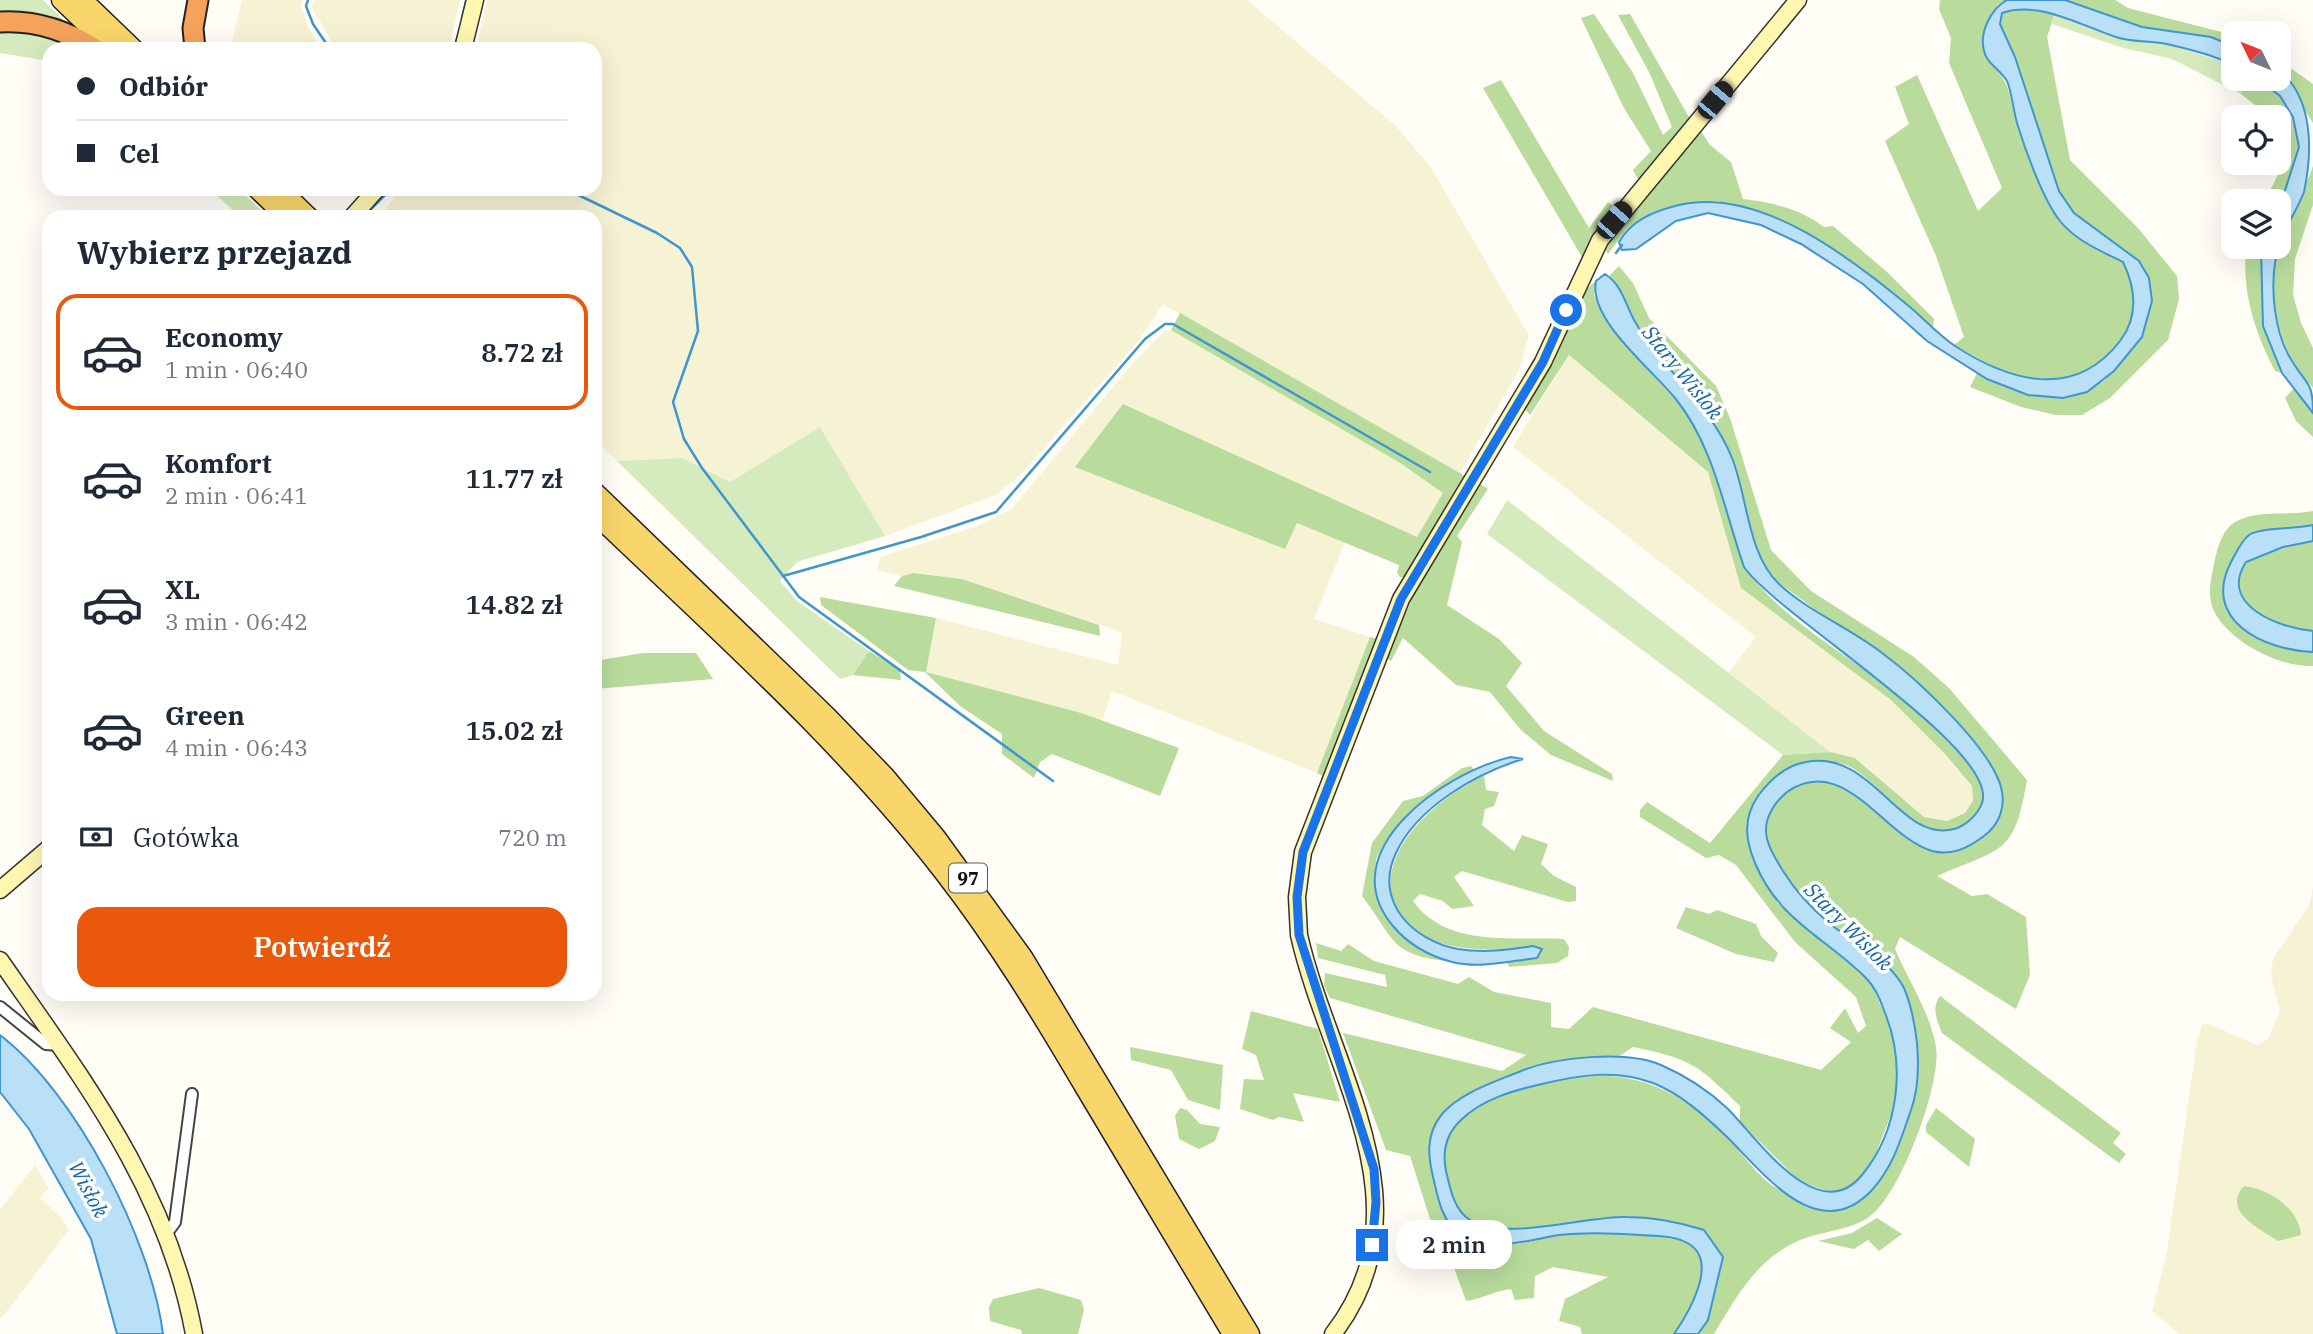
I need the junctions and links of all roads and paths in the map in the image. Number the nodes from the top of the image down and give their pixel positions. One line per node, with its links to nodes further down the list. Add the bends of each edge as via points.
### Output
1 (61, 0): 8 (main road)
2 (83, 0): 9 (main road)
3 (198, 0): 10 (highway)
4 (475, 0): 11 (street)
5 (1798, 0): 30 (street, via 1600,240 1543,362 1401,599 1310,830 1299,873 1299,935 1364,1132 1374,1169 1376,1202 1365,1275)
6 (0, 22): 7 (highway, via 57,29)
7 (82, 42)
8 (105, 42)
9 (127, 42)
10 (194, 42)
11 (465, 42)
12 (264, 196): 15 (main road)
13 (286, 196): 16 (main road)
14 (371, 196): 17 (street)
15 (279, 210)
16 (302, 210)
17 (358, 210)
18 (602, 499): 29 (main road, 97, via 827,716 936,837 1023,957)
19 (602, 520): 28 (main road, 97, via 816,727 877,791 945,874 1024,988)
20 (42, 854): 21 (street)
21 (0, 890)
22 (0, 960): 24 (street)
23 (0, 1007): 24 (street, via 46,1045)
24 (59, 1045): 26 (street, via 140,1171)
25 (192, 1094): 26 (street, via 175,1222)
26 (166, 1233): 27 (street)
27 (194, 1334)
28 (1232, 1334)
29 (1250, 1334)
30 (1333, 1334)

